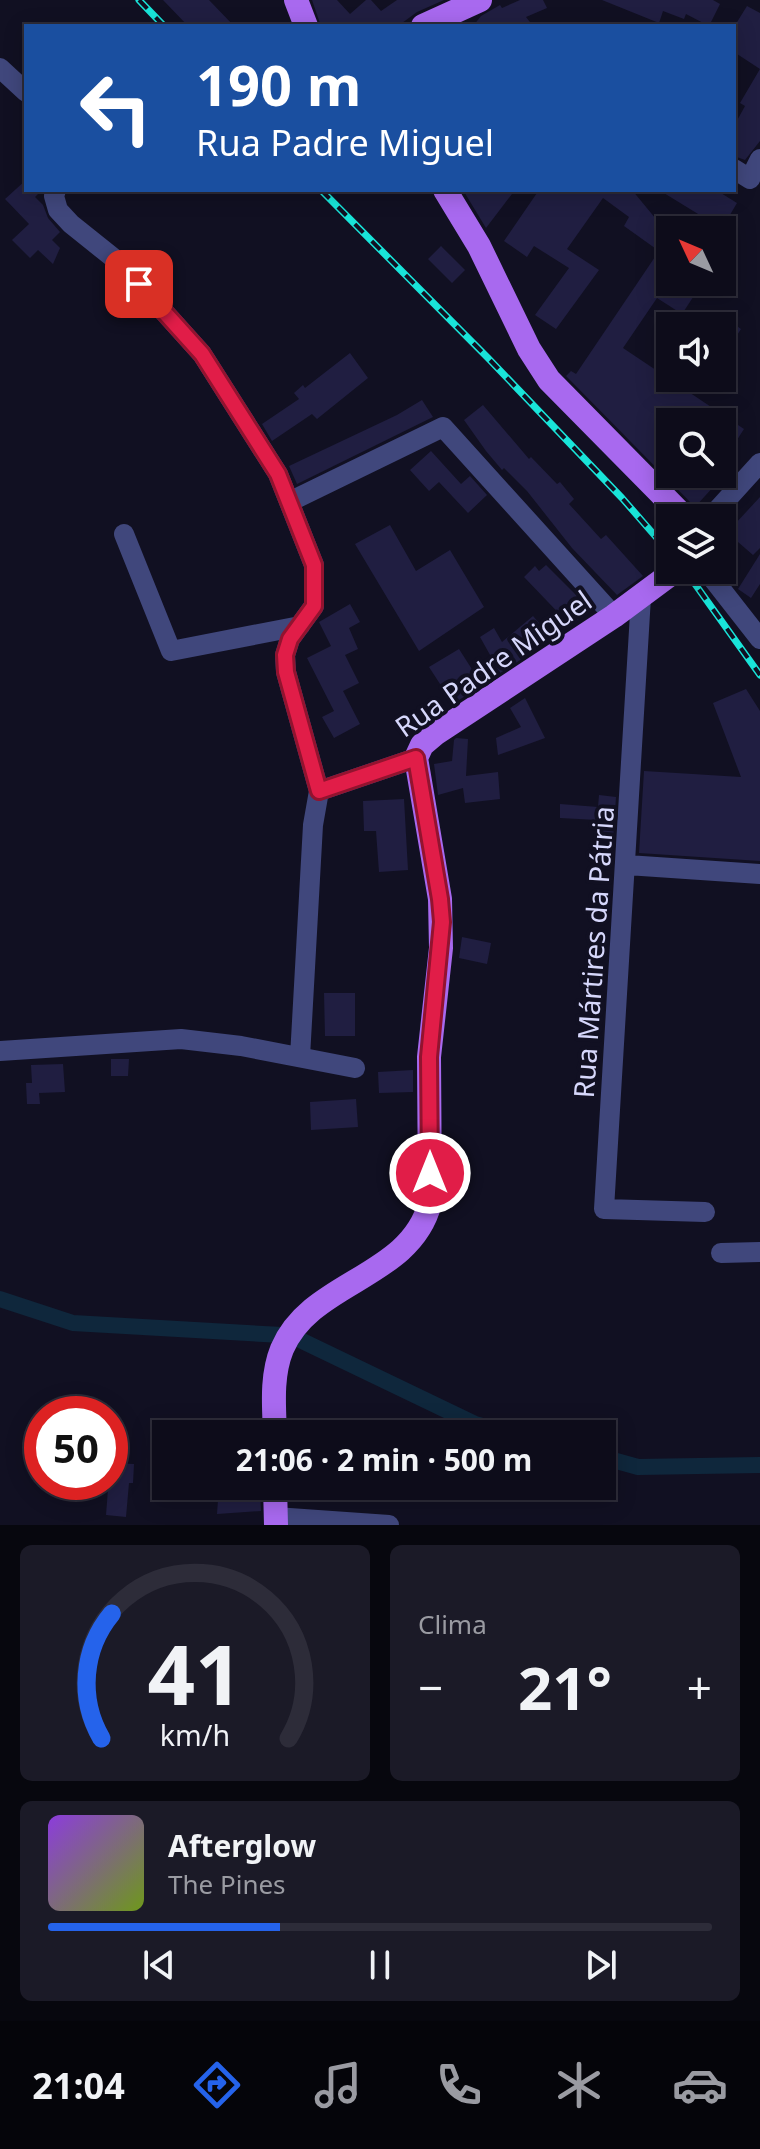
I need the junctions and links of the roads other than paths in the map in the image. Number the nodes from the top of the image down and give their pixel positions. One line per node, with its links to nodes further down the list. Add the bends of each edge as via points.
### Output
1 (296, 0): 3 (main road)
2 (480, 0): 4 (main road)
3 (305, 24)
4 (427, 24)
5 (0, 68): 6 (street)
6 (24, 90)
7 (760, 159): 8 (street)
8 (748, 178)
9 (55, 192): 12 (street, via 58,210 121,264 202,354 278,474)
10 (446, 192): 13 (main road, via 549,380)
11 (760, 463): 14 (street)
12 (289, 502): 19 (street, via 443,427); 20 (street, via 314,565 314,606)
13 (671, 504)
14 (723, 504)
15 (124, 534): 20 (street, via 171,651)
16 (658, 584): 18 (main road, Rua Padre Miguel)
17 (717, 584): 21 (street)
18 (641, 597): 19 (main road, Rua Padre Miguel); 24 (street, Rua Mártires da Pátria)
19 (614, 616): 22 (main road, Rua Padre Miguel, via 435,734)
20 (300, 626): 23 (street, via 287,647 286,672)
21 (760, 639)
22 (416, 758): 23 (street, Rua Padre Miguel); 32 (main road, via 442,922 429,1057 430,1203 402,1251 317,1305 290,1333 275,1376)
23 (319, 791): 27 (street)
24 (627, 865): 25 (street); 29 (street, Rua Mártires da Pátria, via 604,1209)
25 (760, 874)
26 (0, 1051): 27 (street, via 181,1039)
27 (300, 1057): 28 (street)
28 (355, 1068)
29 (705, 1212)
30 (760, 1252): 31 (street)
31 (721, 1253)
32 (275, 1420)
33 (275, 1500): 34 (main road)
34 (276, 1521): 35 (street)
35 (389, 1525)

